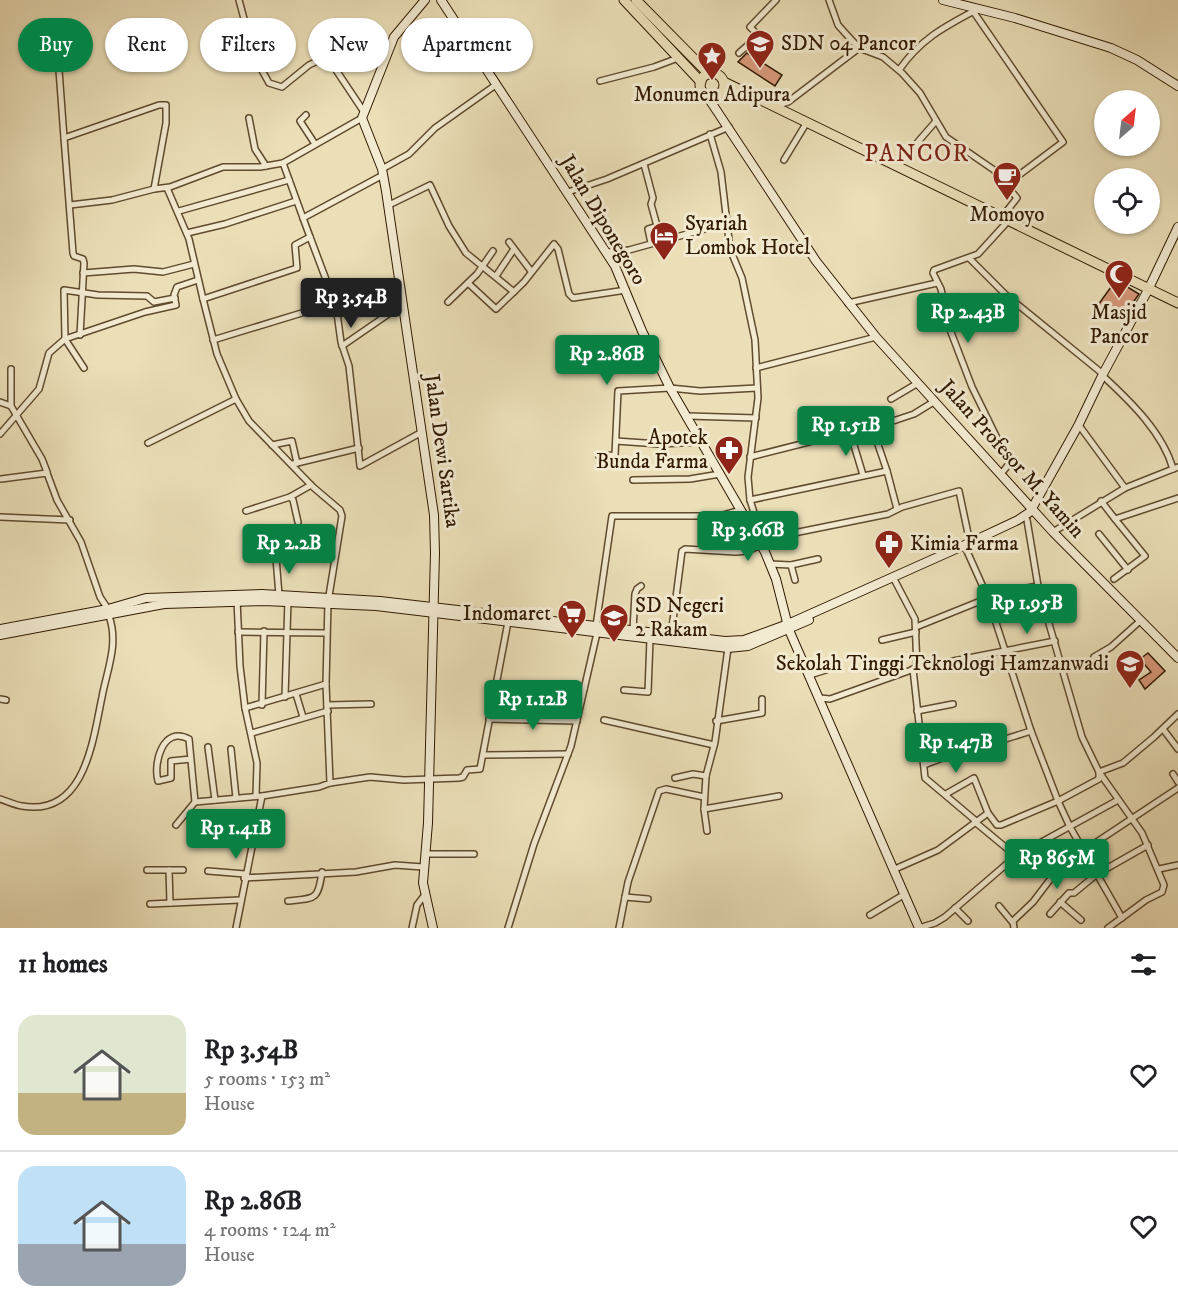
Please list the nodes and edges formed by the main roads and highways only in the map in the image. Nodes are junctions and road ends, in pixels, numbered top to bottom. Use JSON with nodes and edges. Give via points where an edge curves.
{"nodes":[{"id":1,"x":425,"y":0,"type":"edge"},
{"id":2,"x":441,"y":0,"type":"edge"},
{"id":3,"x":624,"y":0,"type":"edge"},
{"id":4,"x":636,"y":0,"type":"edge"},
{"id":5,"x":943,"y":0,"type":"edge"},
{"id":6,"x":971,"y":6,"type":"edge"},
{"id":7,"x":709,"y":74,"type":"junction"},
{"id":8,"x":700,"y":82,"type":"junction"},
{"id":9,"x":724,"y":82,"type":"junction"},
{"id":10,"x":1178,"y":86,"type":"edge"},
{"id":11,"x":707,"y":96,"type":"junction"},
{"id":12,"x":1178,"y":227,"type":"edge"},
{"id":13,"x":1149,"y":288,"type":"junction"},
{"id":14,"x":1178,"y":303,"type":"edge"},
{"id":15,"x":1095,"y":396,"type":"junction"},
{"id":16,"x":1033,"y":511,"type":"junction"},
{"id":17,"x":968,"y":546,"type":"junction"},
{"id":18,"x":285,"y":597,"type":"junction"},
{"id":19,"x":187,"y":599,"type":"junction"},
{"id":20,"x":136,"y":605,"type":"junction"},
{"id":21,"x":433,"y":610,"type":"junction"},
{"id":22,"x":108,"y":613,"type":"junction"},
{"id":23,"x":788,"y":627,"type":"junction"},
{"id":24,"x":0,"y":629,"type":"edge"},
{"id":25,"x":597,"y":629,"type":"junction"},
{"id":26,"x":0,"y":635,"type":"edge"},
{"id":27,"x":670,"y":638,"type":"junction"},
{"id":28,"x":1178,"y":657,"type":"edge"},
{"id":29,"x":433,"y":928,"type":"edge"},
{"id":30,"x":919,"y":928,"type":"edge"}],
"edges":[{"from":1,"to":21,"type":"main road","name":"Jalan Dewi Sartika","via":[[394,37],[363,115],[382,172],[422,432],[435,526]]},
{"from":2,"to":23,"type":"main road","name":"Jalan Diponegoro","via":[[607,252],[670,388],[759,541],[770,564]]},
{"from":3,"to":8,"type":"main road"},
{"from":4,"to":7,"type":"main road"},
{"from":5,"to":6,"type":"main road"},
{"from":6,"to":10,"type":"main road","via":[[1111,48]]},
{"from":7,"to":8,"type":"main road"},
{"from":7,"to":9,"type":"main road","via":[[718,75]]},
{"from":8,"to":11,"type":"main road"},
{"from":9,"to":11,"type":"main road","via":[[720,95]]},
{"from":9,"to":13,"type":"main road"},
{"from":11,"to":16,"type":"main road","name":"Jalan Profesor M. Yamin","via":[[816,261],[876,337]]},
{"from":12,"to":13,"type":"main road"},
{"from":13,"to":14,"type":"main road"},
{"from":13,"to":15,"type":"main road","via":[[1143,307]]},
{"from":15,"to":16,"type":"main road"},
{"from":15,"to":16,"type":"main road"},
{"from":16,"to":17,"type":"main road"},
{"from":16,"to":17,"type":"main road","via":[[1027,520]]},
{"from":16,"to":28,"type":"main road","name":"Jalan Profesor M. Yamin"},
{"from":17,"to":23,"type":"main road"},
{"from":17,"to":23,"type":"main road"},
{"from":18,"to":19,"type":"main road"},
{"from":18,"to":19,"type":"main road"},
{"from":18,"to":21,"type":"main road"},
{"from":19,"to":20,"type":"main road"},
{"from":19,"to":20,"type":"main road","via":[[146,598]]},
{"from":20,"to":22,"type":"main road"},
{"from":21,"to":25,"type":"main road"},
{"from":21,"to":29,"type":"main road","name":"Jalan Dewi Sartika","via":[[423,867],[424,896]]},
{"from":22,"to":24,"type":"main road"},
{"from":22,"to":26,"type":"main road"},
{"from":23,"to":27,"type":"main road","via":[[737,642]]},
{"from":23,"to":27,"type":"main road","via":[[747,646],[728,648]]},
{"from":23,"to":30,"type":"main road","name":"Jalan Diponegoro"},
{"from":25,"to":27,"type":"main road","via":[[633,630]]},
{"from":25,"to":27,"type":"main road","via":[[650,639]]}]}
